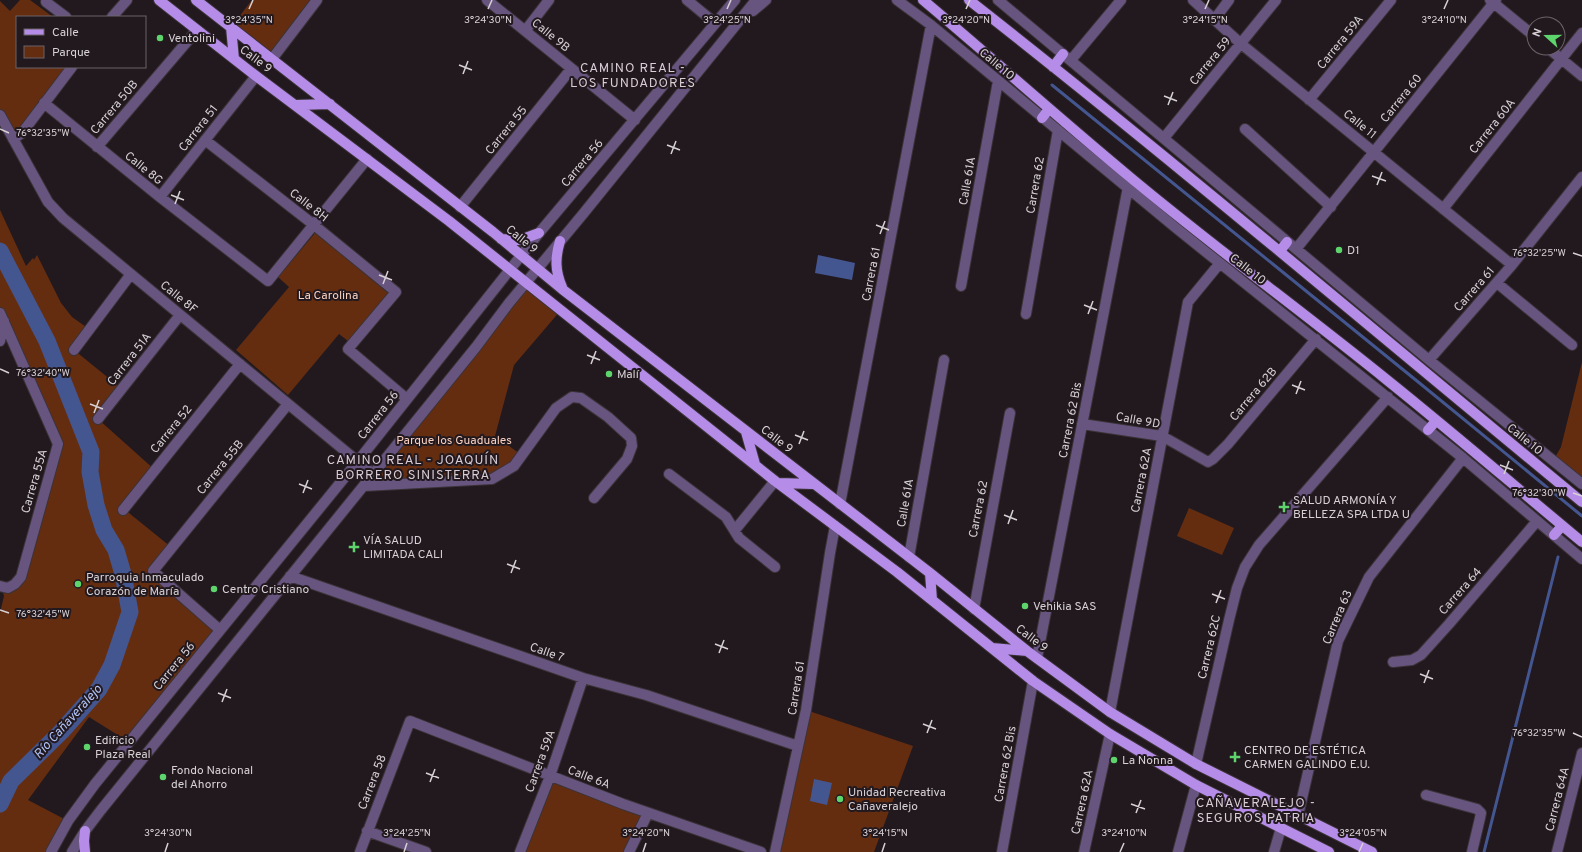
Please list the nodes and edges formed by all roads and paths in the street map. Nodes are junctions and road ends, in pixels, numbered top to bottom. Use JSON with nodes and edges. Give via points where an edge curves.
{"nodes":[{"id":1,"x":127,"y":0,"type":"edge"},
{"id":2,"x":159,"y":0,"type":"edge"},
{"id":3,"x":196,"y":0,"type":"edge"},
{"id":4,"x":317,"y":0,"type":"edge"},
{"id":5,"x":487,"y":0,"type":"edge"},
{"id":6,"x":549,"y":0,"type":"edge"},
{"id":7,"x":687,"y":0,"type":"edge"},
{"id":8,"x":735,"y":0,"type":"edge"},
{"id":9,"x":756,"y":0,"type":"edge"},
{"id":10,"x":766,"y":0,"type":"edge"},
{"id":11,"x":923,"y":0,"type":"edge"},
{"id":12,"x":969,"y":0,"type":"edge"},
{"id":13,"x":998,"y":0,"type":"edge"},
{"id":14,"x":1121,"y":0,"type":"edge"},
{"id":15,"x":1192,"y":0,"type":"edge"},
{"id":16,"x":1229,"y":0,"type":"edge"},
{"id":17,"x":1276,"y":0,"type":"edge"},
{"id":18,"x":1391,"y":0,"type":"edge"},
{"id":19,"x":898,"y":1,"type":"edge"},
{"id":20,"x":1493,"y":1,"type":"edge"},
{"id":21,"x":46,"y":2,"type":"dead end"},
{"id":22,"x":65,"y":16,"type":"edge"},
{"id":23,"x":113,"y":16,"type":"edge"},
{"id":24,"x":1214,"y":20,"type":"junction"},
{"id":25,"x":739,"y":22,"type":"junction"},
{"id":26,"x":715,"y":23,"type":"junction"},
{"id":27,"x":931,"y":26,"type":"junction"},
{"id":28,"x":232,"y":27,"type":"junction"},
{"id":29,"x":1526,"y":29,"type":"edge"},
{"id":30,"x":197,"y":30,"type":"junction"},
{"id":31,"x":525,"y":31,"type":"junction"},
{"id":32,"x":1582,"y":34,"type":"edge"},
{"id":33,"x":1240,"y":44,"type":"junction"},
{"id":34,"x":1557,"y":56,"type":"edge"},
{"id":35,"x":1067,"y":57,"type":"junction"},
{"id":36,"x":234,"y":59,"type":"junction"},
{"id":37,"x":272,"y":59,"type":"junction"},
{"id":38,"x":1562,"y":60,"type":"junction"},
{"id":39,"x":1053,"y":67,"type":"junction"},
{"id":40,"x":71,"y":68,"type":"edge"},
{"id":41,"x":572,"y":69,"type":"junction"},
{"id":42,"x":256,"y":76,"type":"junction"},
{"id":43,"x":1582,"y":76,"type":"edge"},
{"id":44,"x":998,"y":81,"type":"junction"},
{"id":45,"x":1309,"y":100,"type":"junction"},
{"id":46,"x":44,"y":103,"type":"junction"},
{"id":47,"x":330,"y":104,"type":"junction"},
{"id":48,"x":296,"y":105,"type":"junction"},
{"id":49,"x":1049,"y":109,"type":"junction"},
{"id":50,"x":0,"y":115,"type":"edge"},
{"id":51,"x":1042,"y":118,"type":"junction"},
{"id":52,"x":635,"y":120,"type":"junction"},
{"id":53,"x":1058,"y":130,"type":"junction"},
{"id":54,"x":1245,"y":130,"type":"dead end"},
{"id":55,"x":1164,"y":138,"type":"junction"},
{"id":56,"x":13,"y":139,"type":"junction"},
{"id":57,"x":205,"y":140,"type":"junction"},
{"id":58,"x":97,"y":147,"type":"junction"},
{"id":59,"x":1374,"y":152,"type":"junction"},
{"id":60,"x":367,"y":159,"type":"junction"},
{"id":61,"x":1582,"y":177,"type":"edge"},
{"id":62,"x":1128,"y":187,"type":"junction"},
{"id":63,"x":160,"y":198,"type":"junction"},
{"id":64,"x":460,"y":207,"type":"junction"},
{"id":65,"x":1331,"y":207,"type":"junction"},
{"id":66,"x":1443,"y":209,"type":"junction"},
{"id":67,"x":314,"y":225,"type":"junction"},
{"id":68,"x":539,"y":233,"type":"junction"},
{"id":69,"x":501,"y":239,"type":"junction"},
{"id":70,"x":560,"y":241,"type":"junction"},
{"id":71,"x":1287,"y":242,"type":"junction"},
{"id":72,"x":1296,"y":250,"type":"junction"},
{"id":73,"x":1280,"y":251,"type":"junction"},
{"id":74,"x":522,"y":256,"type":"junction"},
{"id":75,"x":1220,"y":263,"type":"junction"},
{"id":76,"x":1512,"y":266,"type":"junction"},
{"id":77,"x":537,"y":268,"type":"junction"},
{"id":78,"x":511,"y":270,"type":"junction"},
{"id":79,"x":131,"y":274,"type":"junction"},
{"id":80,"x":525,"y":282,"type":"junction"},
{"id":81,"x":1497,"y":283,"type":"junction"},
{"id":82,"x":961,"y":286,"type":"dead end"},
{"id":83,"x":562,"y":289,"type":"junction"},
{"id":84,"x":1273,"y":291,"type":"junction"},
{"id":85,"x":1267,"y":300,"type":"junction"},
{"id":86,"x":1026,"y":314,"type":"dead end"},
{"id":87,"x":180,"y":315,"type":"junction"},
{"id":88,"x":1,"y":318,"type":"edge"},
{"id":89,"x":1316,"y":339,"type":"junction"},
{"id":90,"x":0,"y":342,"type":"edge"},
{"id":91,"x":1572,"y":345,"type":"dead end"},
{"id":92,"x":74,"y":350,"type":"dead end"},
{"id":93,"x":944,"y":360,"type":"dead end"},
{"id":94,"x":1429,"y":360,"type":"junction"},
{"id":95,"x":240,"y":364,"type":"junction"},
{"id":96,"x":1388,"y":397,"type":"junction"},
{"id":97,"x":407,"y":399,"type":"junction"},
{"id":98,"x":288,"y":404,"type":"junction"},
{"id":99,"x":1010,"y":413,"type":"dead end"},
{"id":100,"x":98,"y":419,"type":"dead end"},
{"id":101,"x":1436,"y":421,"type":"junction"},
{"id":102,"x":1082,"y":424,"type":"junction"},
{"id":103,"x":1428,"y":430,"type":"junction"},
{"id":104,"x":746,"y":432,"type":"junction"},
{"id":105,"x":1162,"y":436,"type":"junction"},
{"id":106,"x":1463,"y":458,"type":"junction"},
{"id":107,"x":358,"y":461,"type":"junction"},
{"id":108,"x":1208,"y":462,"type":"joint"},
{"id":109,"x":755,"y":464,"type":"junction"},
{"id":110,"x":373,"y":474,"type":"junction"},
{"id":111,"x":669,"y":474,"type":"dead end"},
{"id":112,"x":777,"y":482,"type":"junction"},
{"id":113,"x":813,"y":484,"type":"junction"},
{"id":114,"x":1582,"y":484,"type":"edge"},
{"id":115,"x":364,"y":486,"type":"junction"},
{"id":116,"x":594,"y":498,"type":"dead end"},
{"id":117,"x":1582,"y":502,"type":"edge"},
{"id":118,"x":840,"y":504,"type":"junction"},
{"id":119,"x":123,"y":510,"type":"dead end"},
{"id":120,"x":1537,"y":521,"type":"junction"},
{"id":121,"x":835,"y":526,"type":"junction"},
{"id":122,"x":1562,"y":526,"type":"junction"},
{"id":123,"x":735,"y":530,"type":"junction"},
{"id":124,"x":1554,"y":535,"type":"junction"},
{"id":125,"x":1582,"y":542,"type":"edge"},
{"id":126,"x":909,"y":557,"type":"junction"},
{"id":127,"x":1582,"y":558,"type":"edge"},
{"id":128,"x":775,"y":567,"type":"dead end"},
{"id":129,"x":930,"y":573,"type":"junction"},
{"id":130,"x":290,"y":576,"type":"junction"},
{"id":131,"x":0,"y":586,"type":"edge"},
{"id":132,"x":932,"y":600,"type":"junction"},
{"id":133,"x":974,"y":609,"type":"junction"},
{"id":134,"x":220,"y":630,"type":"junction"},
{"id":135,"x":992,"y":648,"type":"junction"},
{"id":136,"x":1027,"y":651,"type":"junction"},
{"id":137,"x":1036,"y":658,"type":"junction"},
{"id":138,"x":1393,"y":662,"type":"dead end"},
{"id":139,"x":583,"y":678,"type":"junction"},
{"id":140,"x":1033,"y":681,"type":"junction"},
{"id":141,"x":1110,"y":712,"type":"junction"},
{"id":142,"x":410,"y":721,"type":"joint"},
{"id":143,"x":1110,"y":734,"type":"junction"},
{"id":144,"x":798,"y":746,"type":"junction"},
{"id":145,"x":1582,"y":753,"type":"edge"},
{"id":146,"x":1196,"y":764,"type":"junction"},
{"id":147,"x":550,"y":776,"type":"junction"},
{"id":148,"x":1196,"y":785,"type":"junction"},
{"id":149,"x":1426,"y":794,"type":"dead end"},
{"id":150,"x":648,"y":813,"type":"junction"},
{"id":151,"x":1298,"y":816,"type":"junction"},
{"id":152,"x":1281,"y":828,"type":"junction"},
{"id":153,"x":85,"y":831,"type":"junction"},
{"id":154,"x":367,"y":831,"type":"junction"},
{"id":155,"x":51,"y":852,"type":"edge"},
{"id":156,"x":72,"y":852,"type":"edge"},
{"id":157,"x":85,"y":852,"type":"edge"},
{"id":158,"x":360,"y":852,"type":"edge"},
{"id":159,"x":426,"y":852,"type":"edge"},
{"id":160,"x":520,"y":852,"type":"edge"},
{"id":161,"x":629,"y":852,"type":"edge"},
{"id":162,"x":761,"y":852,"type":"edge"},
{"id":163,"x":775,"y":852,"type":"edge"},
{"id":164,"x":1002,"y":852,"type":"edge"},
{"id":165,"x":1084,"y":852,"type":"edge"},
{"id":166,"x":1178,"y":852,"type":"edge"},
{"id":167,"x":1274,"y":852,"type":"edge"},
{"id":168,"x":1329,"y":852,"type":"edge"},
{"id":169,"x":1372,"y":852,"type":"edge"},
{"id":170,"x":1472,"y":852,"type":"edge"},
{"id":171,"x":1557,"y":852,"type":"edge"}],
"edges":[{"from":1,"to":23,"type":"street"},
{"from":2,"to":30,"type":"main road","name":"Calle 9"},
{"from":3,"to":28,"type":"main road","name":"Calle 9"},
{"from":4,"to":37,"type":"street"},
{"from":5,"to":31,"type":"street","name":"Calle 9B"},
{"from":6,"to":31,"type":"street"},
{"from":7,"to":26,"type":"street"},
{"from":8,"to":26,"type":"street","name":"Carrera 56"},
{"from":9,"to":25,"type":"street"},
{"from":10,"to":25,"type":"street"},
{"from":11,"to":49,"type":"main road","name":"Calle 10"},
{"from":12,"to":39,"type":"main road","name":"Calle 10"},
{"from":13,"to":35,"type":"street","name":"Calle 10"},
{"from":14,"to":35,"type":"street"},
{"from":15,"to":24,"type":"street","name":"Calle 11"},
{"from":16,"to":24,"type":"street"},
{"from":17,"to":33,"type":"street","name":"Carrera 59"},
{"from":18,"to":45,"type":"street","name":"Carrera 59A"},
{"from":19,"to":27,"type":"street","name":"Calle 10"},
{"from":20,"to":29,"type":"street"},
{"from":20,"to":59,"type":"street","name":"Carrera 60"},
{"from":21,"to":22,"type":"street"},
{"from":24,"to":33,"type":"street","name":"Calle 11"},
{"from":25,"to":70,"type":"street"},
{"from":26,"to":52,"type":"street","name":"Carrera 56"},
{"from":27,"to":44,"type":"street","name":"Calle 10"},
{"from":27,"to":118,"type":"street","name":"Carrera 61"},
{"from":28,"to":36,"type":"main road"},
{"from":28,"to":37,"type":"main road","name":"Calle 9"},
{"from":30,"to":36,"type":"main road","name":"Calle 9"},
{"from":30,"to":58,"type":"street","name":"Carrera 50B"},
{"from":31,"to":41,"type":"street","name":"Calle 9B"},
{"from":32,"to":38,"type":"street","name":"Carrera 60A"},
{"from":33,"to":45,"type":"street","name":"Calle 11"},
{"from":33,"to":55,"type":"street","name":"Carrera 59"},
{"from":34,"to":38,"type":"street"},
{"from":35,"to":39,"type":"main road"},
{"from":35,"to":55,"type":"street","name":"Calle 10"},
{"from":36,"to":42,"type":"main road","name":"Calle 9"},
{"from":37,"to":47,"type":"main road","name":"Calle 9"},
{"from":38,"to":43,"type":"street"},
{"from":38,"to":66,"type":"street","name":"Carrera 60A"},
{"from":39,"to":73,"type":"main road","name":"Calle 10"},
{"from":40,"to":46,"type":"street"},
{"from":41,"to":52,"type":"street","name":"Calle 9B"},
{"from":41,"to":64,"type":"street","name":"Carrera 55"},
{"from":42,"to":48,"type":"main road","name":"Calle 9"},
{"from":42,"to":57,"type":"street","name":"Carrera 51"},
{"from":44,"to":51,"type":"street","name":"Calle 10"},
{"from":44,"to":82,"type":"street","name":"Calle 61A"},
{"from":45,"to":59,"type":"street","name":"Calle 11"},
{"from":46,"to":56,"type":"street","via":[[22,133]]},
{"from":46,"to":58,"type":"street","name":"Calle 8G"},
{"from":47,"to":48,"type":"main road"},
{"from":47,"to":64,"type":"main road","name":"Calle 9"},
{"from":48,"to":60,"type":"main road","name":"Calle 9"},
{"from":49,"to":51,"type":"main road"},
{"from":49,"to":84,"type":"main road","name":"Calle 10","via":[[1133,180]]},
{"from":50,"to":56,"type":"street","name":"Calle 8F"},
{"from":51,"to":53,"type":"street","name":"Calle 10"},
{"from":52,"to":68,"type":"street","name":"Carrera 56"},
{"from":53,"to":62,"type":"street","name":"Calle 10"},
{"from":53,"to":86,"type":"street","name":"Carrera 62"},
{"from":54,"to":65,"type":"street"},
{"from":55,"to":71,"type":"street","name":"Calle 10"},
{"from":56,"to":79,"type":"street","name":"Calle 8F","via":[[48,202],[62,218]]},
{"from":57,"to":63,"type":"street","name":"Carrera 51"},
{"from":57,"to":67,"type":"street","name":"Calle 8H"},
{"from":58,"to":63,"type":"street","name":"Calle 8G"},
{"from":59,"to":65,"type":"street","name":"Carrera 60"},
{"from":59,"to":66,"type":"street","name":"Calle 11"},
{"from":60,"to":67,"type":"street"},
{"from":60,"to":78,"type":"main road","name":"Calle 9"},
{"from":61,"to":76,"type":"street","name":"Carrera 61"},
{"from":62,"to":75,"type":"street","name":"Calle 10"},
{"from":62,"to":102,"type":"street","name":"Carrera 62 Bis"},
{"from":63,"to":67,"type":"street","name":"Calle 8G","via":[[268,281]]},
{"from":64,"to":69,"type":"main road","name":"Calle 9"},
{"from":65,"to":72,"type":"street","name":"Carrera 60"},
{"from":66,"to":76,"type":"street","name":"Calle 11"},
{"from":67,"to":97,"type":"street","name":"Calle 8H","via":[[396,292],[348,349]]},
{"from":68,"to":69,"type":"main road","via":[[520,240]]},
{"from":68,"to":74,"type":"street","name":"Carrera 56"},
{"from":69,"to":74,"type":"main road","name":"Calle 9"},
{"from":70,"to":77,"type":"street"},
{"from":70,"to":83,"type":"main road","via":[[556,253],[556,266]]},
{"from":71,"to":72,"type":"street","name":"Calle 10"},
{"from":71,"to":73,"type":"main road"},
{"from":72,"to":94,"type":"street","name":"Calle 10"},
{"from":73,"to":117,"type":"main road","name":"Calle 10"},
{"from":74,"to":77,"type":"main road","name":"Calle 9"},
{"from":74,"to":78,"type":"street","name":"Carrera 56"},
{"from":75,"to":85,"type":"street","name":"Calle 10"},
{"from":75,"to":105,"type":"street","name":"Carrera 62A","via":[[1188,302]]},
{"from":76,"to":81,"type":"street","name":"Carrera 61"},
{"from":77,"to":80,"type":"street"},
{"from":77,"to":83,"type":"main road","name":"Calle 9"},
{"from":78,"to":80,"type":"main road","name":"Calle 9"},
{"from":78,"to":97,"type":"street","name":"Carrera 56"},
{"from":79,"to":87,"type":"street","name":"Calle 8F"},
{"from":79,"to":92,"type":"street"},
{"from":80,"to":109,"type":"main road","name":"Calle 9"},
{"from":80,"to":110,"type":"street"},
{"from":81,"to":91,"type":"street"},
{"from":81,"to":94,"type":"street","name":"Carrera 61"},
{"from":83,"to":104,"type":"main road","name":"Calle 9"},
{"from":84,"to":85,"type":"main road"},
{"from":84,"to":101,"type":"main road","name":"Calle 10"},
{"from":85,"to":89,"type":"street","name":"Calle 10"},
{"from":87,"to":95,"type":"street","name":"Calle 8F"},
{"from":87,"to":100,"type":"street","name":"Carrera 51A"},
{"from":88,"to":90,"type":"street"},
{"from":88,"to":131,"type":"street","name":"Carrera 55A","via":[[58,444],[21,577],[8,588]]},
{"from":89,"to":96,"type":"street","name":"Calle 10"},
{"from":89,"to":108,"type":"street","name":"Carrera 62B","via":[[1228,444]]},
{"from":93,"to":126,"type":"street","name":"Calle 61A"},
{"from":94,"to":114,"type":"street","name":"Calle 10"},
{"from":95,"to":98,"type":"street","name":"Calle 8F"},
{"from":95,"to":119,"type":"street","name":"Carrera 52"},
{"from":96,"to":103,"type":"street","name":"Calle 10"},
{"from":96,"to":146,"type":"street","name":"Carrera 62C","via":[[1259,545],[1245,567],[1229,620]]},
{"from":97,"to":107,"type":"street","name":"Carrera 56"},
{"from":98,"to":107,"type":"street","name":"Calle 8F"},
{"from":98,"to":134,"type":"street","name":"Carrera 55B","via":[[152,571]]},
{"from":99,"to":133,"type":"street","name":"Carrera 62"},
{"from":101,"to":103,"type":"main road"},
{"from":101,"to":122,"type":"main road","name":"Calle 10"},
{"from":102,"to":105,"type":"street","name":"Calle 9D"},
{"from":102,"to":137,"type":"street","name":"Carrera 62 Bis"},
{"from":103,"to":106,"type":"street","name":"Calle 10"},
{"from":104,"to":109,"type":"main road"},
{"from":104,"to":113,"type":"main road","name":"Calle 9"},
{"from":105,"to":108,"type":"street","name":"Calle 9D"},
{"from":105,"to":141,"type":"street","name":"Carrera 62A"},
{"from":106,"to":120,"type":"street","name":"Calle 10"},
{"from":106,"to":151,"type":"street","name":"Carrera 63","via":[[1369,577],[1338,641]]},
{"from":107,"to":110,"type":"street","name":"Calle 8F"},
{"from":107,"to":134,"type":"street","name":"Carrera 56"},
{"from":109,"to":112,"type":"main road","name":"Calle 9"},
{"from":110,"to":115,"type":"street"},
{"from":111,"to":123,"type":"street","via":[[726,518]]},
{"from":112,"to":113,"type":"main road"},
{"from":112,"to":121,"type":"main road","name":"Calle 9"},
{"from":112,"to":123,"type":"street"},
{"from":113,"to":118,"type":"main road","name":"Calle 9"},
{"from":115,"to":116,"type":"street","via":[[492,479],[514,466],[556,408],[572,397],[581,398],[608,417],[631,438],[632,446],[627,459]]},
{"from":115,"to":130,"type":"street"},
{"from":118,"to":126,"type":"main road","name":"Calle 9"},
{"from":120,"to":124,"type":"street","name":"Calle 10"},
{"from":120,"to":138,"type":"street","name":"Carrera 64","via":[[1421,655],[1412,660]]},
{"from":121,"to":132,"type":"main road","name":"Calle 9"},
{"from":121,"to":144,"type":"street","name":"Carrera 61"},
{"from":122,"to":124,"type":"main road"},
{"from":122,"to":125,"type":"main road","name":"Calle 10"},
{"from":123,"to":128,"type":"street","via":[[739,538]]},
{"from":124,"to":127,"type":"street","name":"Calle 10"},
{"from":126,"to":129,"type":"main road","name":"Calle 9"},
{"from":129,"to":132,"type":"main road"},
{"from":129,"to":133,"type":"main road","name":"Calle 9"},
{"from":130,"to":139,"type":"street","name":"Calle 7"},
{"from":130,"to":153,"type":"street"},
{"from":132,"to":135,"type":"main road","name":"Calle 9"},
{"from":133,"to":136,"type":"main road","name":"Calle 9"},
{"from":134,"to":155,"type":"street","name":"Carrera 56","via":[[95,784],[68,821]]},
{"from":135,"to":136,"type":"main road"},
{"from":135,"to":140,"type":"main road","name":"Calle 9"},
{"from":136,"to":137,"type":"main road","name":"Calle 9"},
{"from":137,"to":141,"type":"main road","name":"Calle 9"},
{"from":139,"to":144,"type":"street","name":"Calle 7","via":[[646,695]]},
{"from":139,"to":147,"type":"street","name":"Carrera 59A"},
{"from":140,"to":143,"type":"main road","name":"Calle 9"},
{"from":140,"to":164,"type":"street","name":"Carrera 62 Bis"},
{"from":141,"to":146,"type":"main road","name":"Calle 9"},
{"from":142,"to":147,"type":"street","name":"Calle 6A"},
{"from":142,"to":154,"type":"street","name":"Carrera 58"},
{"from":143,"to":148,"type":"main road","name":"Calle 9"},
{"from":143,"to":165,"type":"street","name":"Carrera 62A"},
{"from":144,"to":163,"type":"street","name":"Carrera 61"},
{"from":145,"to":171,"type":"street","name":"Carrera 64A"},
{"from":146,"to":151,"type":"main road","name":"Calle 9"},
{"from":147,"to":150,"type":"street","name":"Calle 6A"},
{"from":147,"to":160,"type":"street","name":"Carrera 59A"},
{"from":148,"to":152,"type":"main road","name":"Calle 9"},
{"from":148,"to":166,"type":"street"},
{"from":149,"to":170,"type":"street","via":[[1477,809],[1480,818]]},
{"from":150,"to":161,"type":"street"},
{"from":150,"to":162,"type":"street","name":"Calle 6A"},
{"from":151,"to":169,"type":"main road","name":"Calle 9"},
{"from":152,"to":167,"type":"street"},
{"from":152,"to":168,"type":"main road","name":"Calle 9"},
{"from":153,"to":156,"type":"street"},
{"from":153,"to":157,"type":"main road"},
{"from":154,"to":158,"type":"street","name":"Carrera 58"},
{"from":154,"to":159,"type":"street"}]}
